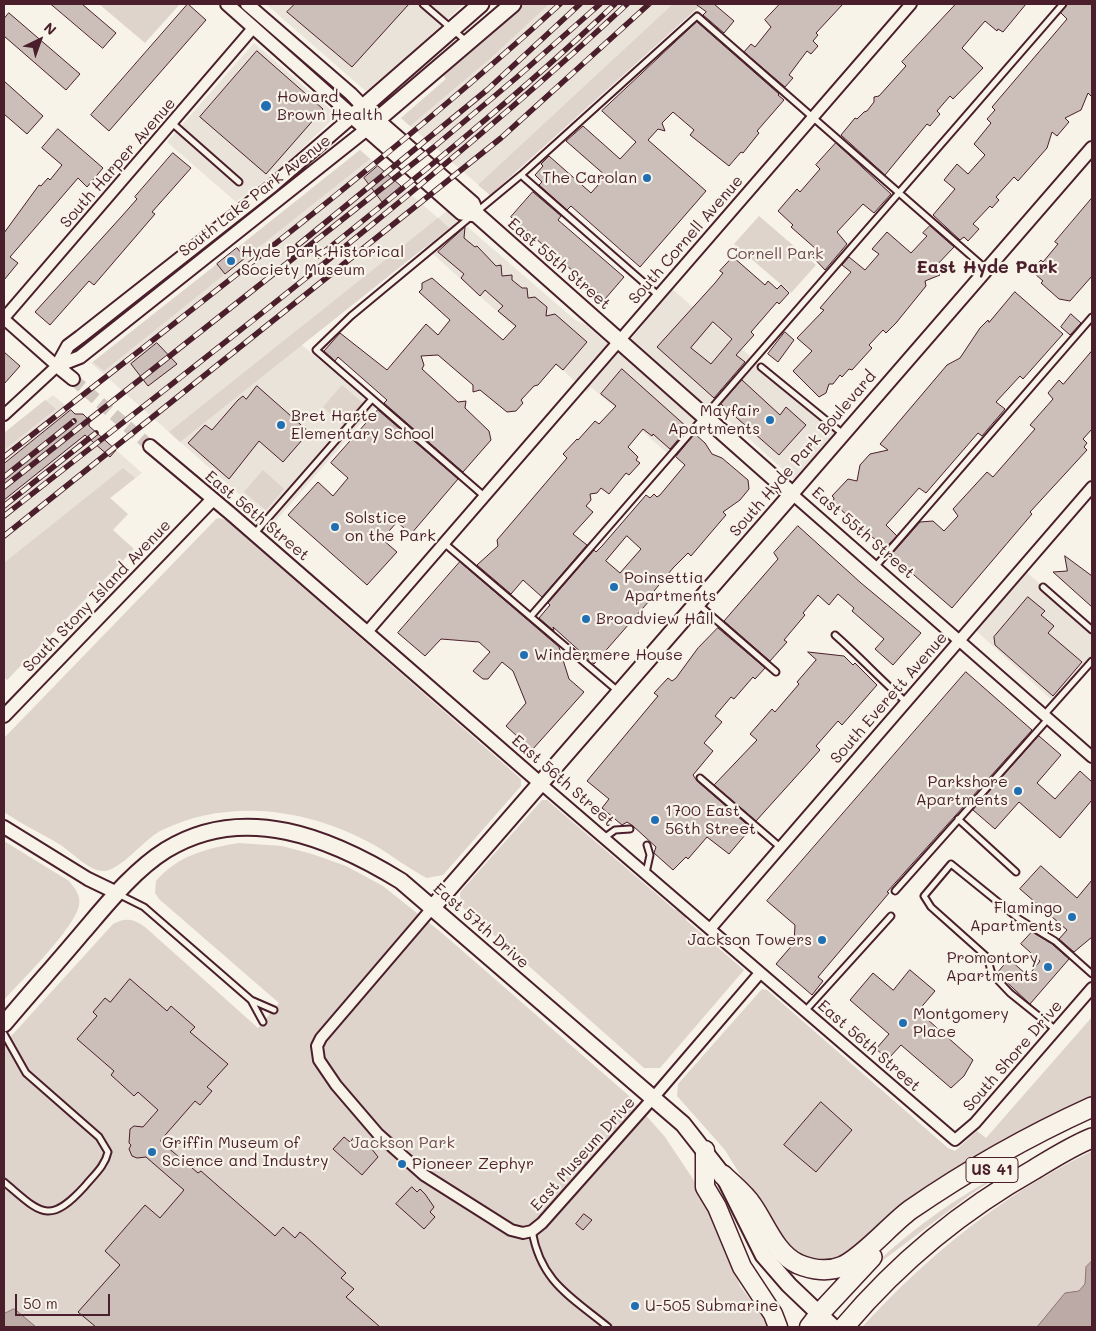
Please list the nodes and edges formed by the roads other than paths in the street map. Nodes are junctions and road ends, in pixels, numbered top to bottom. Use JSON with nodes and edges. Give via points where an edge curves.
{"nodes":[{"id":1,"x":227,"y":4,"type":"edge"},
{"id":2,"x":247,"y":4,"type":"edge"},
{"id":3,"x":423,"y":4,"type":"edge"},
{"id":4,"x":481,"y":4,"type":"edge"},
{"id":5,"x":513,"y":4,"type":"edge"},
{"id":6,"x":911,"y":4,"type":"edge"},
{"id":7,"x":1063,"y":4,"type":"edge"},
{"id":8,"x":254,"y":27,"type":"junction"},
{"id":9,"x":453,"y":30,"type":"junction"},
{"id":10,"x":468,"y":44,"type":"junction"},
{"id":11,"x":358,"y":111,"type":"junction"},
{"id":12,"x":813,"y":117,"type":"junction"},
{"id":13,"x":172,"y":123,"type":"junction"},
{"id":14,"x":372,"y":125,"type":"junction"},
{"id":15,"x":1092,"y":148,"type":"edge"},
{"id":16,"x":521,"y":175,"type":"junction"},
{"id":17,"x":239,"y":182,"type":"dead end"},
{"id":18,"x":900,"y":192,"type":"junction"},
{"id":19,"x":476,"y":214,"type":"junction"},
{"id":20,"x":987,"y":269,"type":"junction"},
{"id":21,"x":658,"y":295,"type":"junction"},
{"id":22,"x":1092,"y":317,"type":"edge"},
{"id":23,"x":4,"y":318,"type":"edge"},
{"id":24,"x":619,"y":340,"type":"junction"},
{"id":25,"x":57,"y":366,"type":"junction"},
{"id":26,"x":761,"y":367,"type":"dead end"},
{"id":27,"x":72,"y":379,"type":"tunnel mouth"},
{"id":28,"x":372,"y":399,"type":"junction"},
{"id":29,"x":4,"y":415,"type":"edge"},
{"id":30,"x":704,"y":416,"type":"junction"},
{"id":31,"x":843,"y":434,"type":"junction"},
{"id":32,"x":150,"y":446,"type":"tunnel mouth"},
{"id":33,"x":1092,"y":486,"type":"edge"},
{"id":34,"x":792,"y":494,"type":"junction"},
{"id":35,"x":484,"y":496,"type":"junction"},
{"id":36,"x":213,"y":499,"type":"junction"},
{"id":37,"x":254,"y":534,"type":"junction"},
{"id":38,"x":444,"y":543,"type":"junction"},
{"id":39,"x":875,"y":567,"type":"junction"},
{"id":40,"x":1043,"y":587,"type":"dead end"},
{"id":41,"x":696,"y":603,"type":"junction"},
{"id":42,"x":530,"y":616,"type":"junction"},
{"id":43,"x":1092,"y":630,"type":"edge"},
{"id":44,"x":367,"y":632,"type":"junction"},
{"id":45,"x":835,"y":635,"type":"dead end"},
{"id":46,"x":959,"y":640,"type":"junction"},
{"id":47,"x":1092,"y":661,"type":"edge"},
{"id":48,"x":776,"y":672,"type":"dead end"},
{"id":49,"x":619,"y":692,"type":"junction"},
{"id":50,"x":906,"y":702,"type":"junction"},
{"id":51,"x":4,"y":716,"type":"edge"},
{"id":52,"x":1046,"y":717,"type":"junction"},
{"id":53,"x":1092,"y":757,"type":"edge"},
{"id":54,"x":700,"y":778,"type":"dead end"},
{"id":55,"x":540,"y":783,"type":"junction"},
{"id":56,"x":958,"y":820,"type":"junction"},
{"id":57,"x":4,"y":827,"type":"edge"},
{"id":58,"x":630,"y":830,"type":"dead end"},
{"id":59,"x":604,"y":838,"type":"junction"},
{"id":60,"x":647,"y":845,"type":"dead end"},
{"id":61,"x":780,"y":847,"type":"junction"},
{"id":62,"x":1016,"y":872,"type":"dead end"},
{"id":63,"x":646,"y":874,"type":"junction"},
{"id":64,"x":895,"y":891,"type":"dead end"},
{"id":65,"x":117,"y":894,"type":"junction"},
{"id":66,"x":433,"y":907,"type":"junction"},
{"id":67,"x":891,"y":916,"type":"dead end"},
{"id":68,"x":710,"y":929,"type":"junction"},
{"id":69,"x":760,"y":972,"type":"junction"},
{"id":70,"x":1092,"y":974,"type":"edge"},
{"id":71,"x":1092,"y":988,"type":"edge"},
{"id":72,"x":251,"y":1000,"type":"junction"},
{"id":73,"x":274,"y":1010,"type":"dead end"},
{"id":74,"x":805,"y":1011,"type":"junction"},
{"id":75,"x":263,"y":1022,"type":"dead end"},
{"id":76,"x":4,"y":1024,"type":"edge"},
{"id":77,"x":1056,"y":1030,"type":"junction"},
{"id":78,"x":4,"y":1034,"type":"edge"},
{"id":79,"x":653,"y":1098,"type":"junction"},
{"id":80,"x":1092,"y":1107,"type":"edge"},
{"id":81,"x":1092,"y":1118,"type":"edge"},
{"id":82,"x":1092,"y":1138,"type":"edge"},
{"id":83,"x":954,"y":1140,"type":"joint"},
{"id":84,"x":705,"y":1150,"type":"junction"},
{"id":85,"x":723,"y":1174,"type":"junction"},
{"id":86,"x":4,"y":1182,"type":"edge"},
{"id":87,"x":532,"y":1231,"type":"junction"},
{"id":88,"x":883,"y":1240,"type":"junction"},
{"id":89,"x":861,"y":1260,"type":"junction"},
{"id":90,"x":814,"y":1321,"type":"edge"},
{"id":91,"x":608,"y":1327,"type":"edge"},
{"id":92,"x":778,"y":1327,"type":"edge"},
{"id":93,"x":834,"y":1327,"type":"edge"},
{"id":94,"x":844,"y":1327,"type":"edge"}],
"edges":[{"from":1,"to":8,"type":"street","name":"East 55th Street"},
{"from":2,"to":11,"type":"street","name":"East 55th Street"},
{"from":3,"to":9,"type":"lane"},
{"from":4,"to":9,"type":"main road","name":"South Lake Park Avenue"},
{"from":5,"to":10,"type":"main road","name":"South Lake Park Avenue"},
{"from":6,"to":12,"type":"street","name":"South Cornell Avenue"},
{"from":7,"to":18,"type":"lane"},
{"from":8,"to":11,"type":"street","name":"East 55th Street"},
{"from":8,"to":13,"type":"street","name":"South Harper Avenue"},
{"from":9,"to":10,"type":"lane"},
{"from":9,"to":11,"type":"main road","name":"South Lake Park Avenue"},
{"from":10,"to":14,"type":"main road","name":"South Lake Park Avenue"},
{"from":11,"to":14,"type":"main road","name":"East 55th Street"},
{"from":11,"to":25,"type":"street","name":"South Lake Park Avenue","via":[[272,186],[68,346]]},
{"from":12,"to":16,"type":"lane","via":[[697,16]]},
{"from":12,"to":18,"type":"lane"},
{"from":12,"to":21,"type":"street","name":"South Cornell Avenue"},
{"from":13,"to":17,"type":"lane"},
{"from":13,"to":23,"type":"street","name":"South Harper Avenue"},
{"from":14,"to":19,"type":"main road","name":"East 55th Street","via":[[462,212]]},
{"from":14,"to":25,"type":"street","name":"South Lake Park Avenue","via":[[80,358]]},
{"from":15,"to":20,"type":"street","name":"South Hyde Park Boulevard"},
{"from":16,"to":19,"type":"lane"},
{"from":16,"to":21,"type":"lane"},
{"from":18,"to":20,"type":"lane"},
{"from":18,"to":30,"type":"lane"},
{"from":19,"to":24,"type":"main road","name":"East 55th Street"},
{"from":19,"to":28,"type":"lane","via":[[350,316],[316,350]]},
{"from":20,"to":31,"type":"street","name":"South Hyde Park Boulevard"},
{"from":21,"to":24,"type":"street","name":"South Cornell Avenue"},
{"from":22,"to":39,"type":"lane"},
{"from":23,"to":25,"type":"street"},
{"from":24,"to":30,"type":"main road","name":"East 55th Street"},
{"from":24,"to":35,"type":"street","name":"South Cornell Avenue"},
{"from":25,"to":27,"type":"street"},
{"from":25,"to":29,"type":"street","name":"South Lake Park Avenue"},
{"from":26,"to":31,"type":"lane"},
{"from":28,"to":35,"type":"lane"},
{"from":28,"to":37,"type":"lane"},
{"from":30,"to":34,"type":"main road","name":"East 55th Street"},
{"from":30,"to":42,"type":"lane"},
{"from":31,"to":34,"type":"street","name":"South Hyde Park Boulevard"},
{"from":32,"to":36,"type":"street","name":"East 56th Street"},
{"from":33,"to":46,"type":"street","name":"South Everett Avenue"},
{"from":34,"to":39,"type":"street","name":"East 55th Street"},
{"from":34,"to":41,"type":"main road","name":"South Hyde Park Boulevard"},
{"from":35,"to":38,"type":"street","name":"South Cornell Avenue"},
{"from":36,"to":37,"type":"street","name":"East 56th Street"},
{"from":36,"to":51,"type":"street","name":"South Stony Island Avenue"},
{"from":37,"to":44,"type":"street","name":"East 56th Street"},
{"from":38,"to":42,"type":"lane"},
{"from":38,"to":44,"type":"street","name":"South Cornell Avenue"},
{"from":39,"to":46,"type":"street","name":"East 55th Street"},
{"from":40,"to":43,"type":"lane"},
{"from":41,"to":48,"type":"lane"},
{"from":41,"to":49,"type":"main road","name":"South Hyde Park Boulevard"},
{"from":42,"to":49,"type":"lane"},
{"from":44,"to":55,"type":"street","name":"East 56th Street"},
{"from":45,"to":50,"type":"lane"},
{"from":46,"to":50,"type":"street","name":"South Everett Avenue"},
{"from":46,"to":52,"type":"street","name":"East 55th Street"},
{"from":47,"to":52,"type":"lane"},
{"from":49,"to":55,"type":"main road","name":"South Hyde Park Boulevard"},
{"from":50,"to":61,"type":"street","name":"South Everett Avenue"},
{"from":52,"to":53,"type":"street","name":"East 55th Street"},
{"from":52,"to":56,"type":"lane"},
{"from":54,"to":61,"type":"lane"},
{"from":55,"to":59,"type":"street","name":"East 56th Street"},
{"from":55,"to":66,"type":"main road","name":"South Hyde Park Boulevard"},
{"from":56,"to":62,"type":"lane"},
{"from":56,"to":64,"type":"lane"},
{"from":57,"to":65,"type":"street"},
{"from":58,"to":59,"type":"lane","via":[[615,830]]},
{"from":59,"to":63,"type":"street","name":"East 56th Street"},
{"from":60,"to":63,"type":"lane","via":[[650,855]]},
{"from":61,"to":68,"type":"street","name":"South Everett Avenue"},
{"from":63,"to":68,"type":"street","name":"East 56th Street"},
{"from":65,"to":66,"type":"main road","name":"East 57th Drive","via":[[150,863],[181,842],[231,829],[263,828],[321,839],[363,857],[401,881]]},
{"from":65,"to":72,"type":"lane","via":[[144,907]]},
{"from":65,"to":76,"type":"main road","name":"East 57th Drive"},
{"from":66,"to":79,"type":"main road","name":"East 57th Drive"},
{"from":66,"to":87,"type":"street","name":"East Museum Drive","via":[[321,1038],[317,1046],[319,1060],[378,1134],[424,1175],[498,1224],[523,1233]]},
{"from":67,"to":74,"type":"lane"},
{"from":68,"to":69,"type":"street","name":"East 56th Street"},
{"from":69,"to":74,"type":"street","name":"East 56th Street"},
{"from":69,"to":79,"type":"street","name":"East Museum Drive"},
{"from":70,"to":77,"type":"lane","via":[[1055,941],[1019,919],[951,864],[924,896],[987,957],[992,974]]},
{"from":71,"to":77,"type":"street","name":"South Shore Drive"},
{"from":72,"to":73,"type":"lane"},
{"from":72,"to":75,"type":"lane"},
{"from":74,"to":83,"type":"street","name":"East 56th Street"},
{"from":77,"to":83,"type":"street","name":"South Shore Drive","via":[[975,1123]]},
{"from":78,"to":86,"type":"lane","via":[[26,1073],[99,1137],[108,1152],[102,1166],[60,1210],[50,1211],[30,1204]]},
{"from":79,"to":84,"type":"main road","name":"East 57th Drive","via":[[683,1124]]},
{"from":79,"to":87,"type":"street","name":"East Museum Drive"},
{"from":80,"to":88,"type":"highway","via":[[998,1154],[949,1183]]},
{"from":81,"to":88,"type":"highway","number":"US 41","via":[[1035,1145],[978,1178]]},
{"from":82,"to":94,"type":"highway","number":"US 41","via":[[1006,1185],[963,1215],[905,1263]]},
{"from":84,"to":85,"type":"main road","name":"East 57th Drive"},
{"from":84,"to":92,"type":"highway","via":[[705,1187],[742,1267]]},
{"from":85,"to":89,"type":"highway","via":[[751,1204],[771,1237],[791,1260],[812,1269],[828,1270]]},
{"from":85,"to":90,"type":"main road","name":"East 57th Drive","via":[[763,1255]]},
{"from":87,"to":91,"type":"lane","via":[[544,1270]]},
{"from":88,"to":89,"type":"highway"},
{"from":89,"to":90,"type":"highway"},
{"from":90,"to":93,"type":"main road","name":"East 57th Drive"}]}
